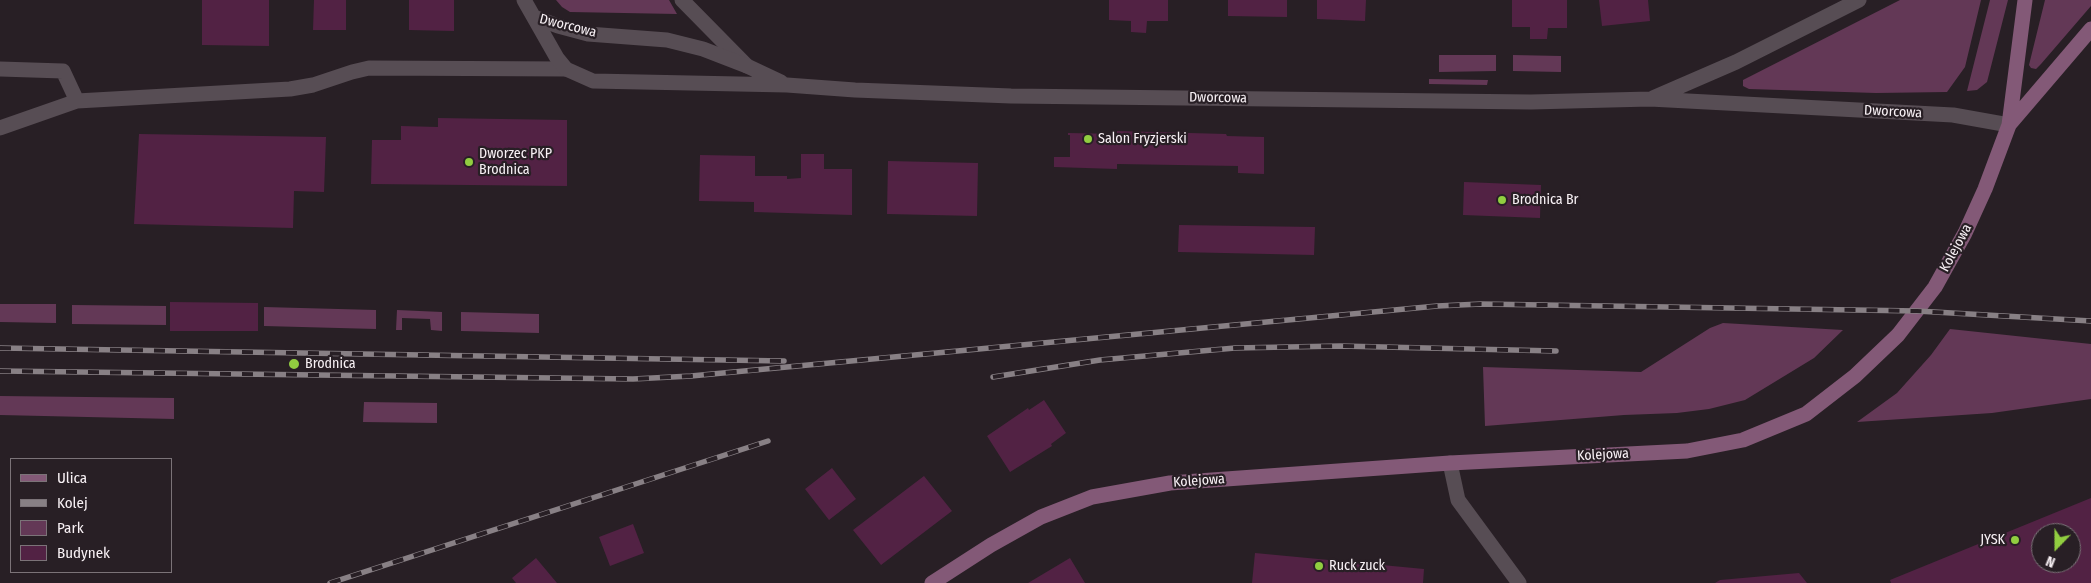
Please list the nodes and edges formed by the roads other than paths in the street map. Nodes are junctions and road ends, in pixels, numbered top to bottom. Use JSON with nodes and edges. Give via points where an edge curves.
{"nodes":[{"id":1,"x":524,"y":0,"type":"edge"},
{"id":2,"x":682,"y":0,"type":"edge"},
{"id":3,"x":1859,"y":0,"type":"edge"},
{"id":4,"x":2025,"y":0,"type":"edge"},
{"id":5,"x":534,"y":17,"type":"junction"},
{"id":6,"x":2091,"y":29,"type":"edge"},
{"id":7,"x":747,"y":66,"type":"junction"},
{"id":8,"x":0,"y":69,"type":"edge"},
{"id":9,"x":566,"y":69,"type":"junction"},
{"id":10,"x":786,"y":85,"type":"junction"},
{"id":11,"x":1650,"y":99,"type":"junction"},
{"id":12,"x":78,"y":101,"type":"junction"},
{"id":13,"x":2009,"y":124,"type":"junction"},
{"id":14,"x":0,"y":128,"type":"edge"},
{"id":15,"x":1450,"y":464,"type":"junction"},
{"id":16,"x":932,"y":583,"type":"edge"},
{"id":17,"x":1519,"y":583,"type":"edge"}],
"edges":[{"from":1,"to":5,"type":"street"},
{"from":2,"to":7,"type":"street"},
{"from":3,"to":11,"type":"street","name":"Dworcowa","via":[[1736,62]]},
{"from":4,"to":13,"type":"street","name":"Kolejowa"},
{"from":5,"to":7,"type":"street","name":"Dworcowa","via":[[588,34],[667,40],[704,49]]},
{"from":5,"to":9,"type":"street","name":"Dworcowa"},
{"from":6,"to":13,"type":"street"},
{"from":7,"to":10,"type":"street","name":"Dworcowa"},
{"from":8,"to":12,"type":"street","via":[[63,71]]},
{"from":9,"to":10,"type":"street","name":"Dworcowa","via":[[593,81]]},
{"from":9,"to":12,"type":"street","via":[[368,68],[290,89]]},
{"from":10,"to":11,"type":"street","name":"Dworcowa","via":[[1011,96],[1530,102]]},
{"from":11,"to":13,"type":"street","name":"Dworcowa","via":[[1953,115]]},
{"from":12,"to":14,"type":"street"},
{"from":13,"to":15,"type":"street","name":"Kolejowa","via":[[1974,215],[1935,287],[1884,350],[1806,414],[1743,440],[1687,451]]},
{"from":15,"to":16,"type":"street","name":"Kolejowa","via":[[1170,483],[1092,497],[1041,517],[991,544]]},
{"from":15,"to":17,"type":"street","via":[[1458,500]]}]}
